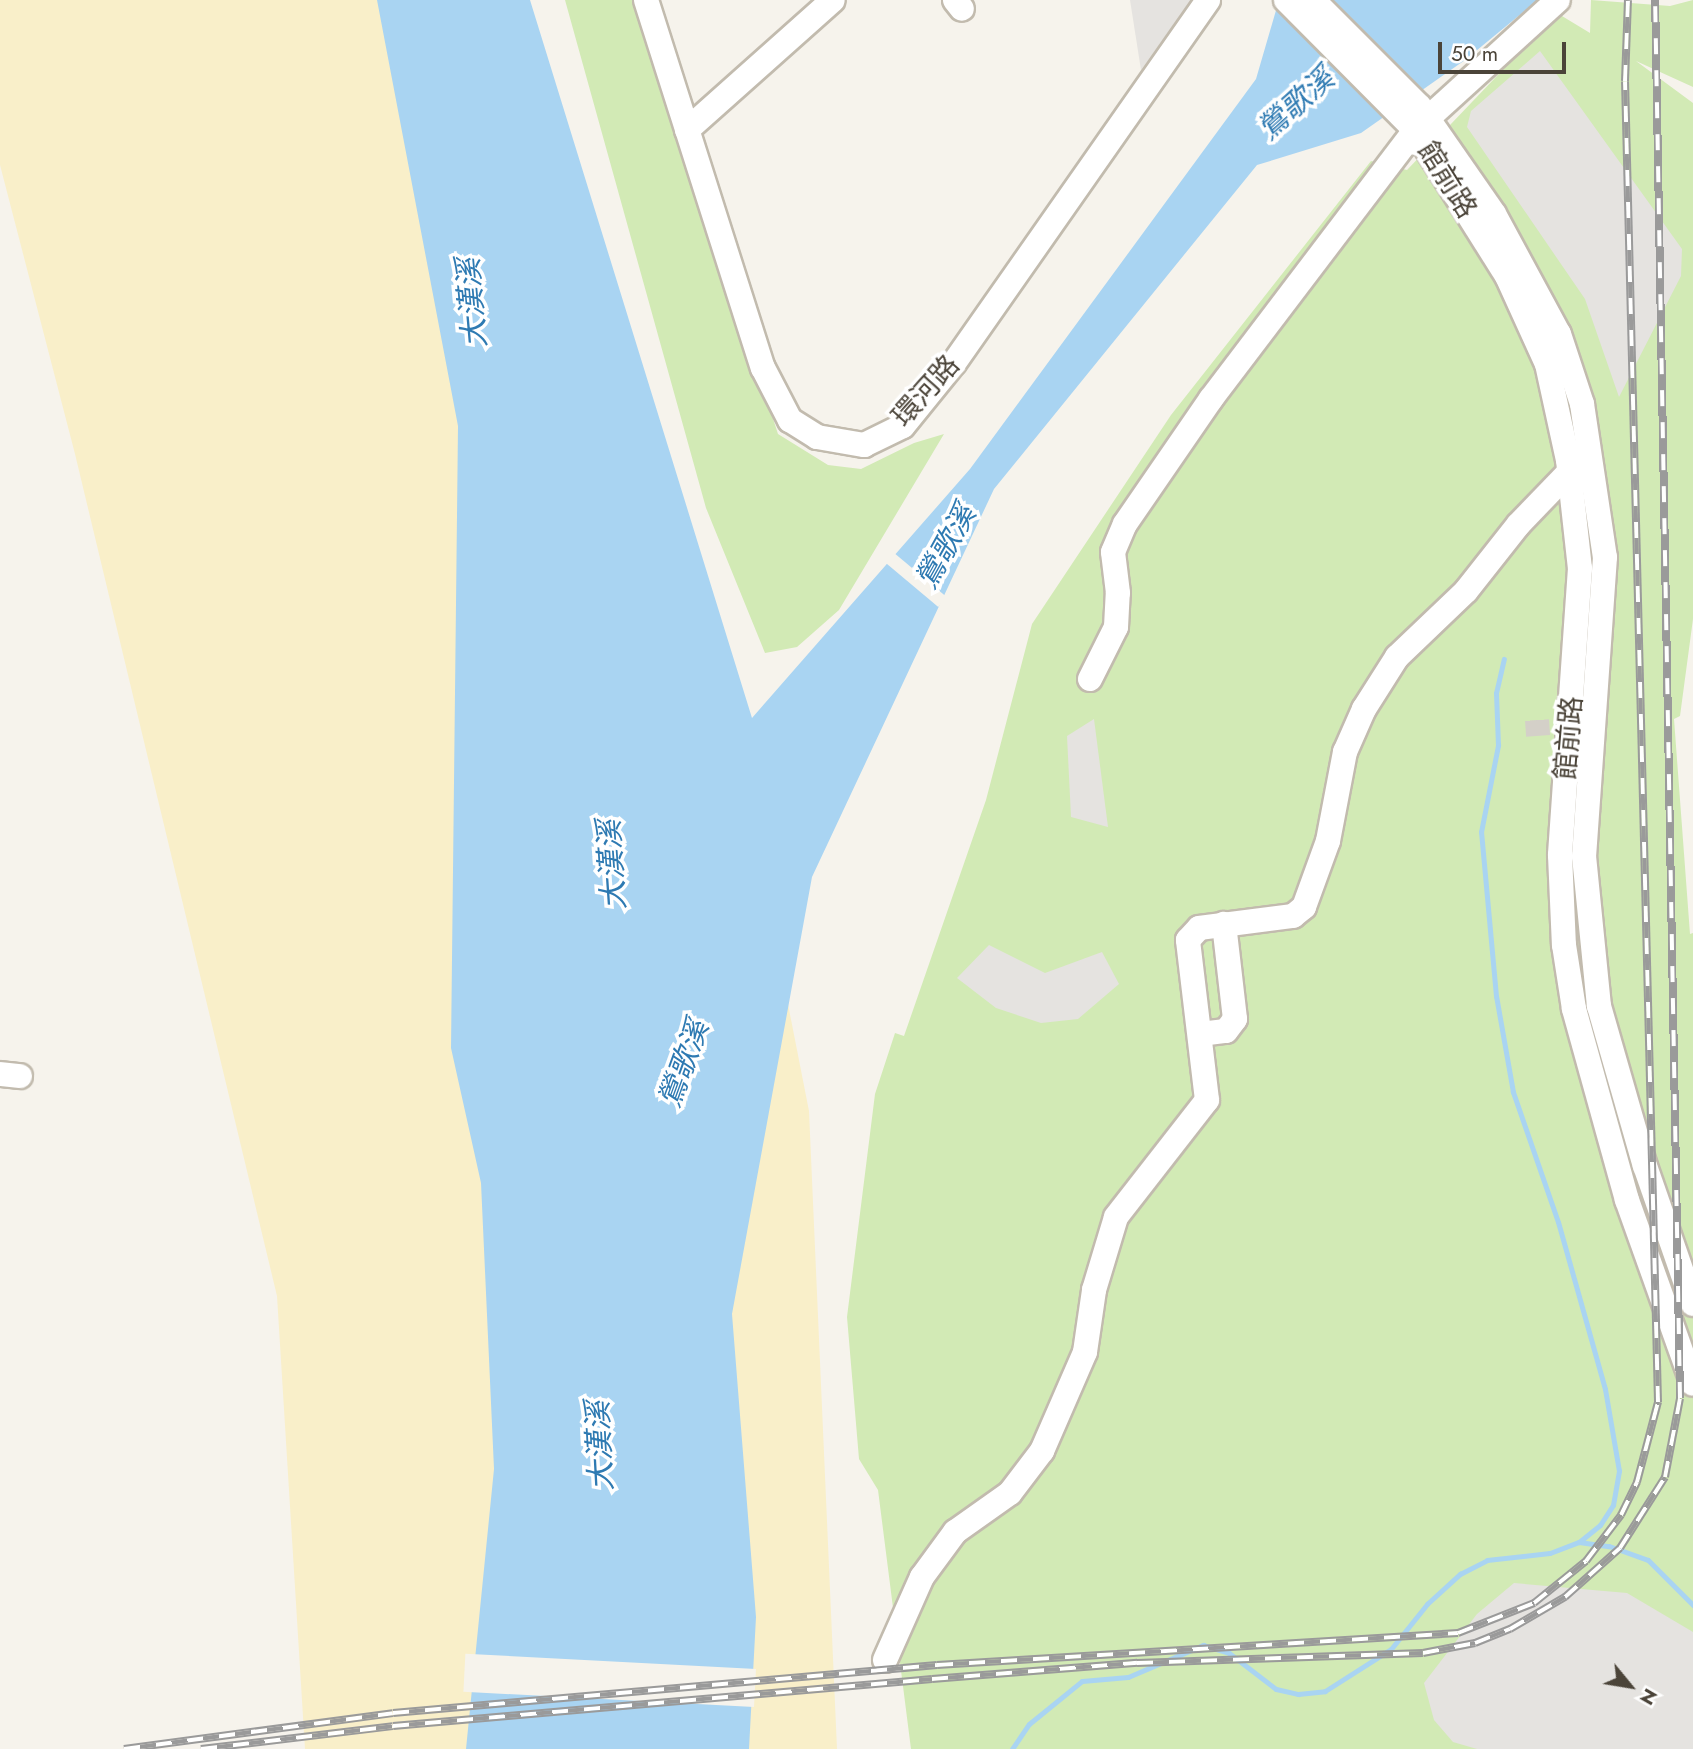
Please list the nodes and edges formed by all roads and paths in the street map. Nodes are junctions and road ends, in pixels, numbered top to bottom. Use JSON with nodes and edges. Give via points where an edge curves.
{"nodes":[{"id":1,"x":646,"y":0,"type":"edge"},
{"id":2,"x":833,"y":0,"type":"edge"},
{"id":3,"x":1208,"y":0,"type":"edge"},
{"id":4,"x":1286,"y":0,"type":"edge"},
{"id":5,"x":1313,"y":0,"type":"edge"},
{"id":6,"x":1558,"y":0,"type":"edge"},
{"id":7,"x":1415,"y":117,"type":"junction"},
{"id":8,"x":687,"y":130,"type":"junction"},
{"id":9,"x":1569,"y":472,"type":"junction"},
{"id":10,"x":1090,"y":680,"type":"dead end"},
{"id":11,"x":1224,"y":924,"type":"junction"},
{"id":12,"x":1200,"y":1034,"type":"junction"},
{"id":13,"x":1693,"y":1304,"type":"edge"},
{"id":14,"x":1693,"y":1384,"type":"edge"},
{"id":15,"x":885,"y":1660,"type":"dead end"}],
"edges":[{"from":1,"to":8,"type":"street","name":"環河路"},
{"from":2,"to":8,"type":"street"},
{"from":3,"to":8,"type":"street","name":"環河路","via":[[954,363],[903,426],[864,445],[817,437],[790,420],[763,368]]},
{"from":4,"to":7,"type":"street"},
{"from":5,"to":7,"type":"street"},
{"from":6,"to":7,"type":"street"},
{"from":7,"to":9,"type":"street","name":"館前路","via":[[1531,322],[1547,364]]},
{"from":7,"to":10,"type":"street","via":[[1125,524],[1113,552],[1116,627]]},
{"from":7,"to":13,"type":"street","name":"館前路","via":[[1527,268],[1559,334],[1582,404],[1605,557],[1584,856],[1599,1006],[1645,1166]]},
{"from":9,"to":11,"type":"street","via":[[1519,524],[1466,591],[1397,657],[1364,709],[1345,752],[1328,841],[1304,908],[1293,916]]},
{"from":9,"to":14,"type":"street","name":"館前路","via":[[1580,568],[1560,855],[1564,945],[1574,1009],[1627,1200]]},
{"from":11,"to":12,"type":"street","via":[[1199,928],[1188,940]]},
{"from":11,"to":12,"type":"street","via":[[1236,1019],[1226,1031]]},
{"from":12,"to":15,"type":"street","via":[[1207,1100],[1116,1217],[1094,1290],[1086,1352],[1066,1406],[1042,1451],[1010,1493],[955,1532],[922,1577]]}]}
